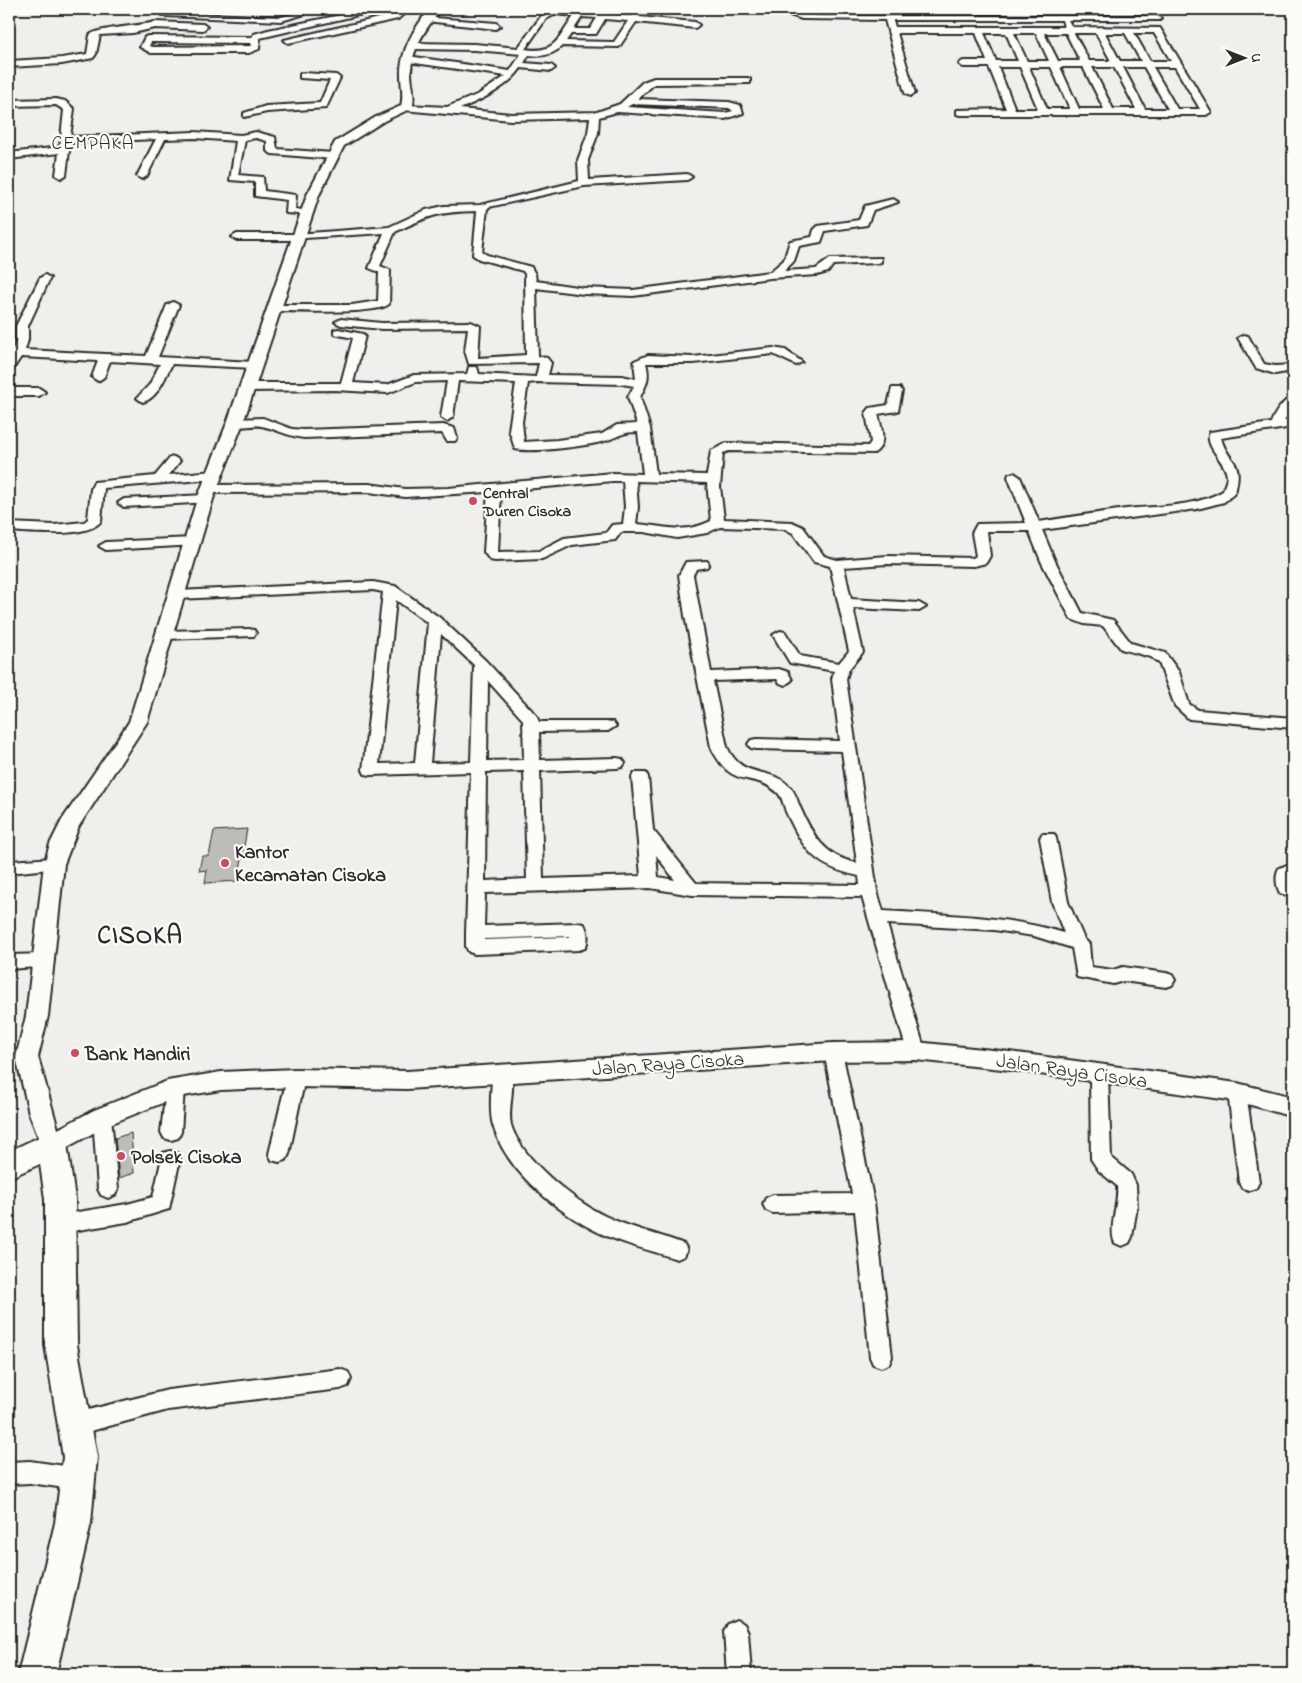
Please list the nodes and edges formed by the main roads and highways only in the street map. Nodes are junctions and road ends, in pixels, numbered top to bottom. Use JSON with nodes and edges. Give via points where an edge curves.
{"nodes":[{"id":1,"x":9,"y":1165,"type":"edge"},
{"id":2,"x":37,"y":1674,"type":"edge"}],
"edges":[{"from":1,"to":2,"type":"main road","via":[[52,1144],[60,1199],[61,1345],[80,1457],[73,1523]]}]}
